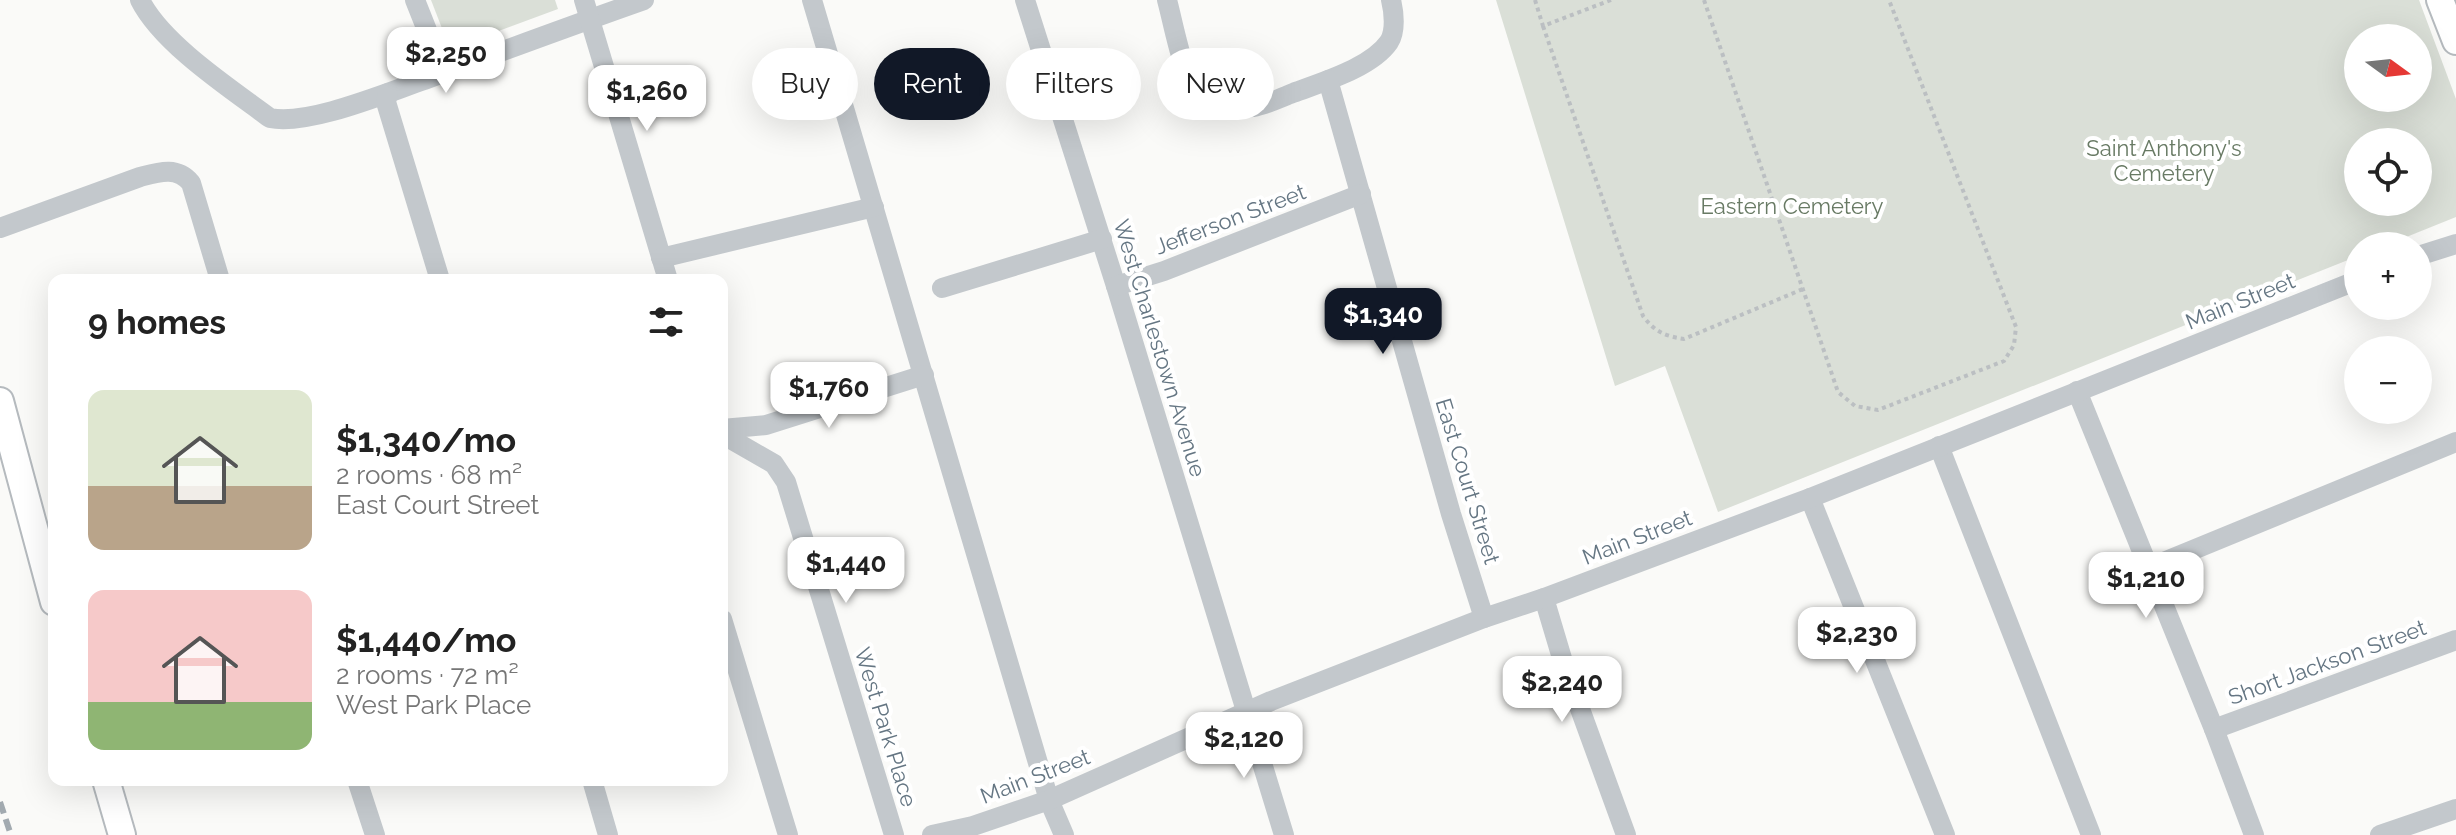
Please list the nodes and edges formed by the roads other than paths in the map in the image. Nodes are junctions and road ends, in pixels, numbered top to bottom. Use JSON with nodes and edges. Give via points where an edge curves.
{"nodes":[{"id":1,"x":140,"y":0,"type":"edge"},
{"id":2,"x":415,"y":0,"type":"edge"},
{"id":3,"x":584,"y":0,"type":"edge"},
{"id":4,"x":644,"y":0,"type":"edge"},
{"id":5,"x":812,"y":0,"type":"edge"},
{"id":6,"x":1025,"y":0,"type":"edge"},
{"id":7,"x":1167,"y":0,"type":"edge"},
{"id":8,"x":1391,"y":0,"type":"edge"},
{"id":9,"x":2440,"y":0,"type":"edge"},
{"id":10,"x":590,"y":20,"type":"junction"},
{"id":11,"x":2456,"y":41,"type":"edge"},
{"id":12,"x":444,"y":73,"type":"junction"},
{"id":13,"x":1328,"y":80,"type":"junction"},
{"id":14,"x":388,"y":93,"type":"junction"},
{"id":15,"x":1361,"y":194,"type":"junction"},
{"id":16,"x":874,"y":207,"type":"junction"},
{"id":17,"x":0,"y":228,"type":"edge"},
{"id":18,"x":1102,"y":239,"type":"junction"},
{"id":19,"x":2456,"y":244,"type":"edge"},
{"id":20,"x":2432,"y":252,"type":"edge"},
{"id":21,"x":661,"y":258,"type":"junction"},
{"id":22,"x":218,"y":274,"type":"edge"},
{"id":23,"x":438,"y":274,"type":"edge"},
{"id":24,"x":666,"y":274,"type":"edge"},
{"id":25,"x":1116,"y":286,"type":"junction"},
{"id":26,"x":2344,"y":286,"type":"edge"},
{"id":27,"x":942,"y":288,"type":"dead end"},
{"id":28,"x":924,"y":375,"type":"junction"},
{"id":29,"x":2077,"y":391,"type":"junction"},
{"id":30,"x":0,"y":401,"type":"edge"},
{"id":31,"x":728,"y":431,"type":"edge"},
{"id":32,"x":728,"y":436,"type":"edge"},
{"id":33,"x":2456,"y":442,"type":"edge"},
{"id":34,"x":1939,"y":446,"type":"junction"},
{"id":35,"x":1810,"y":498,"type":"junction"},
{"id":36,"x":2149,"y":568,"type":"junction"},
{"id":37,"x":48,"y":580,"type":"edge"},
{"id":38,"x":1544,"y":598,"type":"junction"},
{"id":39,"x":1484,"y":618,"type":"junction"},
{"id":40,"x":728,"y":639,"type":"edge"},
{"id":41,"x":2456,"y":640,"type":"edge"},
{"id":42,"x":1246,"y":712,"type":"junction"},
{"id":43,"x":2214,"y":729,"type":"junction"},
{"id":44,"x":108,"y":786,"type":"edge"},
{"id":45,"x":359,"y":786,"type":"edge"},
{"id":46,"x":594,"y":786,"type":"edge"},
{"id":47,"x":1049,"y":800,"type":"junction"},
{"id":48,"x":2447,"y":812,"type":"edge"},
{"id":49,"x":122,"y":835,"type":"edge"},
{"id":50,"x":375,"y":835,"type":"edge"},
{"id":51,"x":608,"y":835,"type":"edge"},
{"id":52,"x":788,"y":835,"type":"edge"},
{"id":53,"x":894,"y":835,"type":"edge"},
{"id":54,"x":932,"y":835,"type":"edge"},
{"id":55,"x":1064,"y":835,"type":"edge"},
{"id":56,"x":1284,"y":835,"type":"edge"},
{"id":57,"x":1626,"y":835,"type":"edge"},
{"id":58,"x":1945,"y":835,"type":"edge"},
{"id":59,"x":2091,"y":835,"type":"edge"},
{"id":60,"x":2254,"y":835,"type":"edge"},
{"id":61,"x":2380,"y":835,"type":"edge"}],
"edges":[{"from":1,"to":14,"type":"street","via":[[168,36],[270,118],[303,119]]},
{"from":2,"to":12,"type":"street"},
{"from":3,"to":10,"type":"street"},
{"from":4,"to":10,"type":"street"},
{"from":5,"to":16,"type":"street"},
{"from":6,"to":18,"type":"street","name":"West Charlestown Avenue"},
{"from":7,"to":13,"type":"street","via":[[1191,87],[1206,103],[1257,107]]},
{"from":8,"to":13,"type":"street","via":[[1392,38],[1381,52]]},
{"from":9,"to":11,"type":"main road"},
{"from":10,"to":12,"type":"street"},
{"from":10,"to":21,"type":"street"},
{"from":12,"to":14,"type":"street"},
{"from":13,"to":15,"type":"street","name":"East Court Street"},
{"from":14,"to":23,"type":"street","via":[[386,102]]},
{"from":15,"to":25,"type":"street","name":"Jefferson Street"},
{"from":15,"to":39,"type":"street","name":"East Court Street"},
{"from":16,"to":21,"type":"street"},
{"from":16,"to":28,"type":"street"},
{"from":17,"to":22,"type":"street","via":[[140,177],[179,173],[191,183]]},
{"from":18,"to":25,"type":"street","name":"West Charlestown Avenue"},
{"from":18,"to":27,"type":"street"},
{"from":19,"to":20,"type":"street"},
{"from":21,"to":24,"type":"street"},
{"from":25,"to":42,"type":"street","name":"West Charlestown Avenue"},
{"from":26,"to":29,"type":"street","name":"Main Street"},
{"from":28,"to":31,"type":"street","via":[[819,410]]},
{"from":28,"to":47,"type":"street"},
{"from":29,"to":34,"type":"street","name":"Main Street"},
{"from":29,"to":36,"type":"street"},
{"from":30,"to":37,"type":"main road"},
{"from":32,"to":53,"type":"street","name":"West Park Place","via":[[774,464],[786,482]]},
{"from":33,"to":36,"type":"street"},
{"from":34,"to":35,"type":"street","name":"Main Street"},
{"from":34,"to":59,"type":"street"},
{"from":35,"to":38,"type":"street","name":"Main Street"},
{"from":35,"to":58,"type":"street"},
{"from":36,"to":43,"type":"street"},
{"from":38,"to":39,"type":"street","name":"Main Street"},
{"from":38,"to":57,"type":"street"},
{"from":39,"to":42,"type":"street","name":"Main Street"},
{"from":40,"to":52,"type":"street"},
{"from":41,"to":43,"type":"street","name":"Short Jackson Street"},
{"from":42,"to":47,"type":"street","name":"Main Street"},
{"from":42,"to":56,"type":"street","name":"West Charlestown Avenue"},
{"from":43,"to":60,"type":"street"},
{"from":44,"to":49,"type":"main road"},
{"from":45,"to":50,"type":"street"},
{"from":46,"to":51,"type":"street"},
{"from":47,"to":54,"type":"street","name":"Main Street"},
{"from":47,"to":55,"type":"street"},
{"from":48,"to":61,"type":"street"}]}
